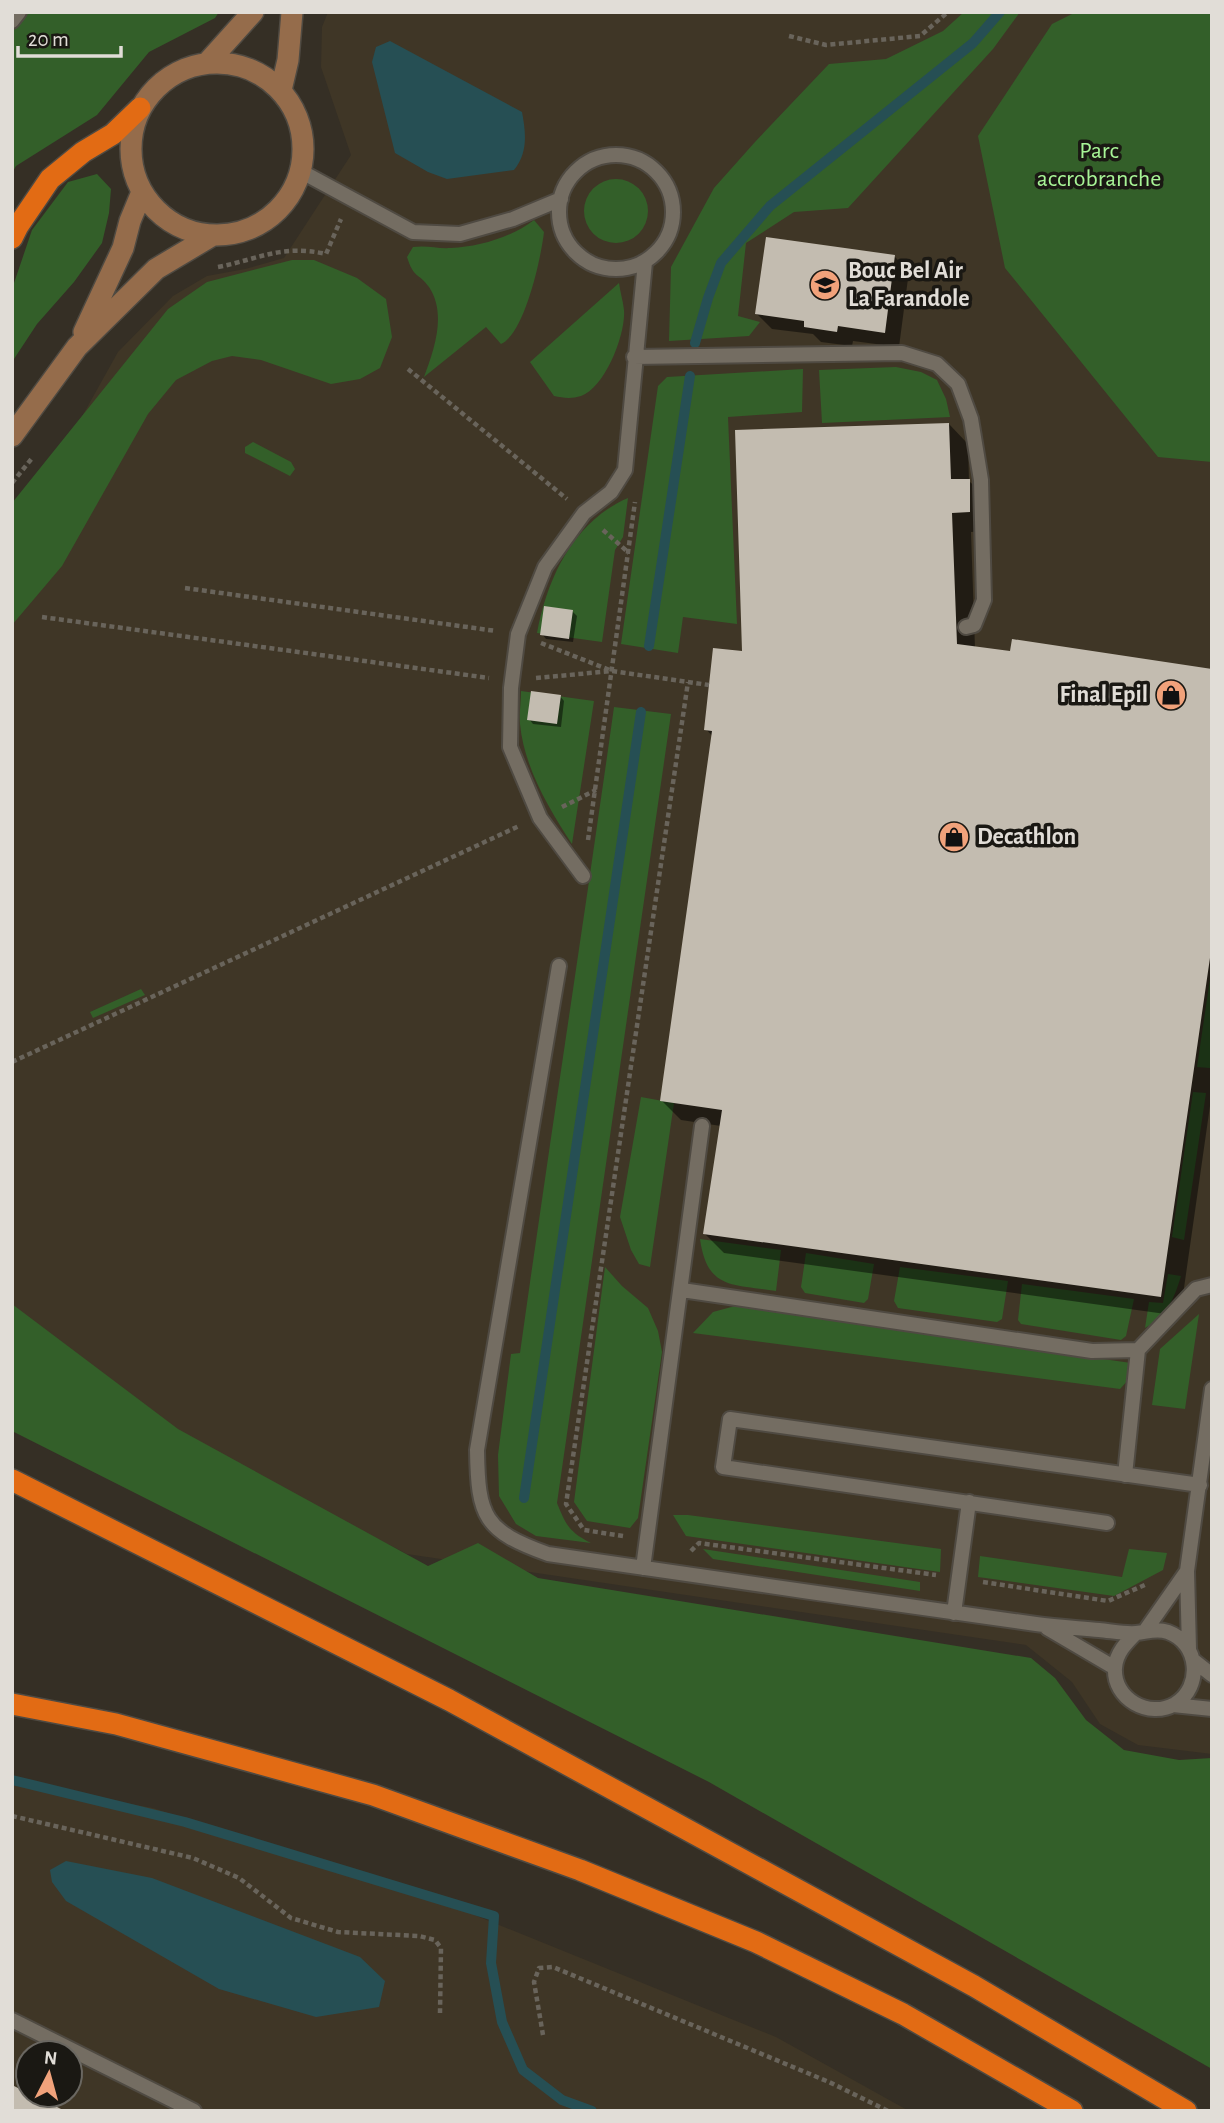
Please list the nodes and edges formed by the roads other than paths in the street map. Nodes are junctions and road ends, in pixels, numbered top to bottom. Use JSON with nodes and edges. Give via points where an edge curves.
{"nodes":[{"id":1,"x":19,"y":12,"type":"edge"},
{"id":2,"x":253,"y":12,"type":"edge"},
{"id":3,"x":292,"y":12,"type":"edge"},
{"id":4,"x":12,"y":22,"type":"edge"},
{"id":5,"x":208,"y":62,"type":"junction"},
{"id":6,"x":281,"y":90,"type":"junction"},
{"id":7,"x":140,"y":108,"type":"junction"},
{"id":8,"x":302,"y":172,"type":"junction"},
{"id":9,"x":142,"y":192,"type":"junction"},
{"id":10,"x":561,"y":199,"type":"junction"},
{"id":11,"x":213,"y":235,"type":"junction"},
{"id":12,"x":12,"y":239,"type":"edge"},
{"id":13,"x":645,"y":262,"type":"junction"},
{"id":14,"x":77,"y":347,"type":"junction"},
{"id":15,"x":634,"y":357,"type":"junction"},
{"id":16,"x":12,"y":436,"type":"edge"},
{"id":17,"x":966,"y":627,"type":"dead end"},
{"id":18,"x":583,"y":876,"type":"road end"},
{"id":19,"x":559,"y":966,"type":"dead end"},
{"id":20,"x":702,"y":1126,"type":"dead end"},
{"id":21,"x":1212,"y":1285,"type":"edge"},
{"id":22,"x":681,"y":1290,"type":"junction"},
{"id":23,"x":1138,"y":1350,"type":"junction"},
{"id":24,"x":1212,"y":1390,"type":"edge"},
{"id":25,"x":1210,"y":1412,"type":"edge"},
{"id":26,"x":1125,"y":1475,"type":"junction"},
{"id":27,"x":12,"y":1480,"type":"edge"},
{"id":28,"x":1199,"y":1485,"type":"junction"},
{"id":29,"x":969,"y":1502,"type":"junction"},
{"id":30,"x":1107,"y":1523,"type":"dead end"},
{"id":31,"x":643,"y":1568,"type":"junction"},
{"id":32,"x":1187,"y":1571,"type":"junction"},
{"id":33,"x":954,"y":1613,"type":"junction"},
{"id":34,"x":1042,"y":1625,"type":"junction"},
{"id":35,"x":1141,"y":1632,"type":"junction"},
{"id":36,"x":1191,"y":1655,"type":"junction"},
{"id":37,"x":1115,"y":1668,"type":"junction"},
{"id":38,"x":1212,"y":1675,"type":"edge"},
{"id":39,"x":12,"y":1704,"type":"edge"},
{"id":40,"x":1174,"y":1704,"type":"junction"},
{"id":41,"x":1212,"y":1709,"type":"edge"},
{"id":42,"x":12,"y":2020,"type":"edge"},
{"id":43,"x":194,"y":2111,"type":"edge"},
{"id":44,"x":1072,"y":2111,"type":"edge"},
{"id":45,"x":1186,"y":2111,"type":"edge"}],
"edges":[{"from":1,"to":4,"type":"lane"},
{"from":2,"to":5,"type":"main road"},
{"from":3,"to":6,"type":"main road"},
{"from":5,"to":6,"type":"main road","via":[[235,64],[260,74]]},
{"from":5,"to":7,"type":"main road","via":[[181,70],[157,86]]},
{"from":6,"to":8,"type":"main road","via":[[297,114],[304,142]]},
{"from":7,"to":9,"type":"main road","via":[[131,139],[132,165]]},
{"from":7,"to":12,"type":"highway","via":[[113,134],[50,179]]},
{"from":8,"to":10,"type":"lane","via":[[413,232],[460,234]]},
{"from":8,"to":11,"type":"main road","via":[[273,216],[245,231]]},
{"from":9,"to":11,"type":"main road","via":[[160,215],[185,229]]},
{"from":9,"to":14,"type":"main road","via":[[123,248]]},
{"from":10,"to":13,"type":"lane","via":[[559,217],[564,234],[585,260],[617,269]]},
{"from":10,"to":13,"type":"lane","via":[[582,166],[600,158],[619,155],[653,168],[668,188],[674,212],[667,240]]},
{"from":11,"to":14,"type":"main road","via":[[156,269]]},
{"from":13,"to":15,"type":"lane"},
{"from":14,"to":16,"type":"main road"},
{"from":15,"to":17,"type":"lane","via":[[902,354],[937,364],[958,384],[971,419],[981,480],[984,600],[974,625]]},
{"from":15,"to":18,"type":"lane","via":[[625,470],[611,492],[584,513],[545,567],[518,635],[513,681],[510,747],[540,818]]},
{"from":19,"to":31,"type":"lane","via":[[477,1450],[478,1485],[487,1520],[516,1542],[548,1554]]},
{"from":20,"to":22,"type":"lane"},
{"from":21,"to":23,"type":"lane","via":[[1196,1289]]},
{"from":22,"to":23,"type":"lane","via":[[1093,1351]]},
{"from":22,"to":31,"type":"lane"},
{"from":23,"to":26,"type":"lane"},
{"from":24,"to":25,"type":"lane"},
{"from":25,"to":28,"type":"lane"},
{"from":26,"to":28,"type":"lane"},
{"from":26,"to":29,"type":"lane","via":[[730,1419],[723,1467]]},
{"from":27,"to":45,"type":"highway","via":[[449,1700],[962,1979]]},
{"from":28,"to":32,"type":"lane"},
{"from":29,"to":30,"type":"lane"},
{"from":29,"to":33,"type":"lane"},
{"from":31,"to":33,"type":"lane"},
{"from":32,"to":35,"type":"lane"},
{"from":32,"to":36,"type":"lane"},
{"from":33,"to":34,"type":"lane"},
{"from":34,"to":35,"type":"lane"},
{"from":34,"to":37,"type":"lane"},
{"from":35,"to":36,"type":"lane","via":[[1170,1633]]},
{"from":35,"to":37,"type":"lane","via":[[1124,1644]]},
{"from":36,"to":38,"type":"lane"},
{"from":36,"to":40,"type":"lane","via":[[1192,1684]]},
{"from":37,"to":40,"type":"lane","via":[[1117,1682],[1133,1703],[1146,1709]]},
{"from":39,"to":44,"type":"highway","via":[[116,1724],[373,1795],[580,1870],[756,1941],[903,2014]]},
{"from":40,"to":41,"type":"lane"},
{"from":42,"to":43,"type":"lane"}]}
